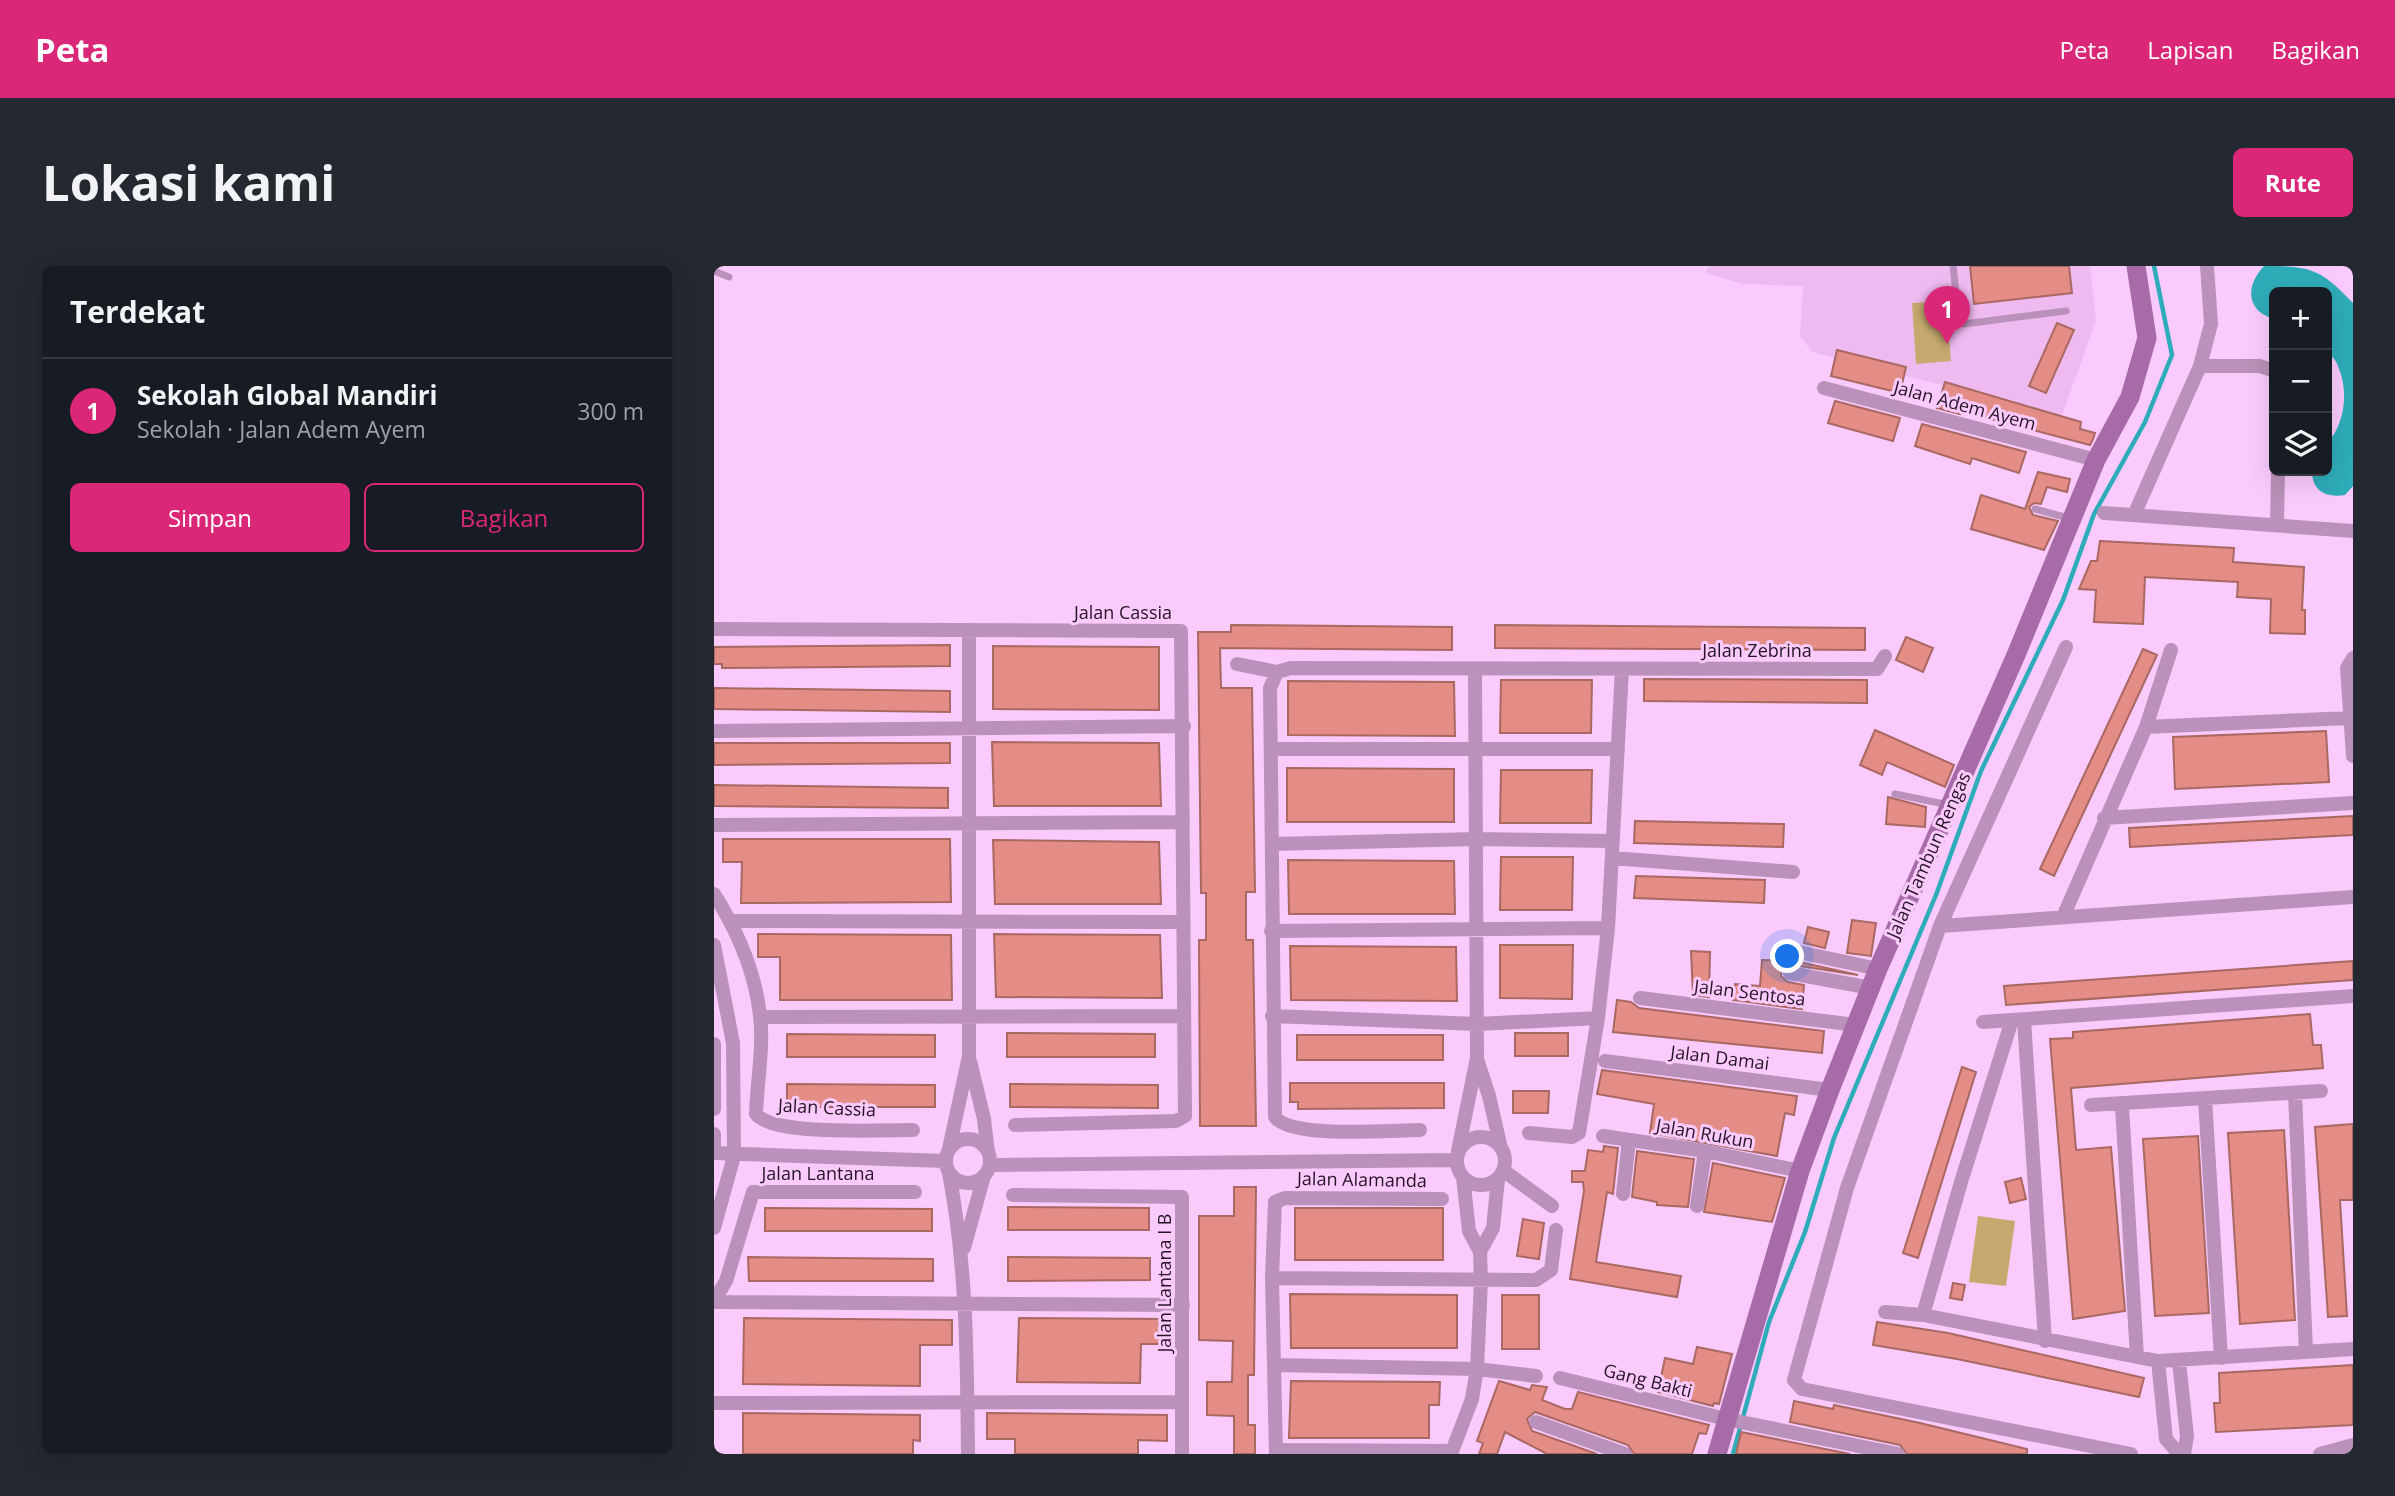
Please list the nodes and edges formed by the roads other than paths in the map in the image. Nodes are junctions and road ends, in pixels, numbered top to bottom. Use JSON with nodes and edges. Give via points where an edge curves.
{"nodes":[{"id":1,"x":1953,"y":266,"type":"edge"},
{"id":2,"x":2136,"y":266,"type":"edge"},
{"id":3,"x":2207,"y":266,"type":"edge"},
{"id":4,"x":714,"y":271,"type":"edge"},
{"id":5,"x":729,"y":277,"type":"dead end"},
{"id":6,"x":2066,"y":310,"type":"dead end"},
{"id":7,"x":2200,"y":366,"type":"junction"},
{"id":8,"x":2269,"y":369,"type":"edge"},
{"id":9,"x":1825,"y":388,"type":"dead end"},
{"id":10,"x":2096,"y":460,"type":"junction"},
{"id":11,"x":2278,"y":476,"type":"edge"},
{"id":12,"x":2035,"y":509,"type":"dead end"},
{"id":13,"x":2104,"y":513,"type":"dead end"},
{"id":14,"x":2134,"y":515,"type":"junction"},
{"id":15,"x":2073,"y":519,"type":"junction"},
{"id":16,"x":2277,"y":525,"type":"junction"},
{"id":17,"x":2353,"y":531,"type":"edge"},
{"id":18,"x":714,"y":629,"type":"edge"},
{"id":19,"x":969,"y":632,"type":"junction"},
{"id":20,"x":2066,"y":647,"type":"dead end"},
{"id":21,"x":2171,"y":650,"type":"dead end"},
{"id":22,"x":1885,"y":656,"type":"dead end"},
{"id":23,"x":2353,"y":657,"type":"edge"},
{"id":24,"x":1237,"y":663,"type":"dead end"},
{"id":25,"x":1622,"y":669,"type":"junction"},
{"id":26,"x":1475,"y":670,"type":"junction"},
{"id":27,"x":1277,"y":672,"type":"junction"},
{"id":28,"x":2350,"y":718,"type":"junction"},
{"id":29,"x":968,"y":726,"type":"junction"},
{"id":30,"x":1184,"y":726,"type":"junction"},
{"id":31,"x":2146,"y":727,"type":"junction"},
{"id":32,"x":714,"y":732,"type":"edge"},
{"id":33,"x":1273,"y":749,"type":"junction"},
{"id":34,"x":1618,"y":749,"type":"junction"},
{"id":35,"x":1476,"y":751,"type":"junction"},
{"id":36,"x":2353,"y":756,"type":"edge"},
{"id":37,"x":1895,"y":794,"type":"dead end"},
{"id":38,"x":2353,"y":803,"type":"edge"},
{"id":39,"x":1950,"y":805,"type":"junction"},
{"id":40,"x":2104,"y":818,"type":"junction"},
{"id":41,"x":1183,"y":822,"type":"junction"},
{"id":42,"x":967,"y":823,"type":"junction"},
{"id":43,"x":714,"y":825,"type":"edge"},
{"id":44,"x":1476,"y":839,"type":"junction"},
{"id":45,"x":1613,"y":841,"type":"junction"},
{"id":46,"x":1272,"y":844,"type":"junction"},
{"id":47,"x":1612,"y":858,"type":"junction"},
{"id":48,"x":1793,"y":872,"type":"dead end"},
{"id":49,"x":714,"y":894,"type":"edge"},
{"id":50,"x":2353,"y":897,"type":"edge"},
{"id":51,"x":2063,"y":917,"type":"junction"},
{"id":52,"x":970,"y":920,"type":"junction"},
{"id":53,"x":732,"y":921,"type":"junction"},
{"id":54,"x":1181,"y":922,"type":"junction"},
{"id":55,"x":1940,"y":926,"type":"junction"},
{"id":56,"x":1608,"y":928,"type":"junction"},
{"id":57,"x":1271,"y":931,"type":"junction"},
{"id":58,"x":1476,"y":931,"type":"junction"},
{"id":59,"x":714,"y":946,"type":"edge"},
{"id":60,"x":1794,"y":951,"type":"dead end"},
{"id":61,"x":1878,"y":969,"type":"junction"},
{"id":62,"x":1790,"y":973,"type":"dead end"},
{"id":63,"x":1871,"y":988,"type":"junction"},
{"id":64,"x":2353,"y":996,"type":"edge"},
{"id":65,"x":1640,"y":998,"type":"dead end"},
{"id":66,"x":970,"y":1015,"type":"junction"},
{"id":67,"x":1183,"y":1016,"type":"junction"},
{"id":68,"x":1272,"y":1016,"type":"junction"},
{"id":69,"x":760,"y":1017,"type":"junction"},
{"id":70,"x":1598,"y":1018,"type":"junction"},
{"id":71,"x":2018,"y":1020,"type":"junction"},
{"id":72,"x":1983,"y":1022,"type":"dead end"},
{"id":73,"x":1478,"y":1024,"type":"junction"},
{"id":74,"x":1856,"y":1025,"type":"junction"},
{"id":75,"x":714,"y":1044,"type":"edge"},
{"id":76,"x":969,"y":1056,"type":"junction"},
{"id":77,"x":1476,"y":1058,"type":"junction"},
{"id":78,"x":1605,"y":1061,"type":"dead end"},
{"id":79,"x":1830,"y":1090,"type":"junction"},
{"id":80,"x":2321,"y":1091,"type":"dead end"},
{"id":81,"x":2295,"y":1093,"type":"junction"},
{"id":82,"x":2205,"y":1099,"type":"junction"},
{"id":83,"x":2091,"y":1105,"type":"dead end"},
{"id":84,"x":2122,"y":1106,"type":"junction"},
{"id":85,"x":714,"y":1109,"type":"edge"},
{"id":86,"x":1015,"y":1125,"type":"dead end"},
{"id":87,"x":1420,"y":1129,"type":"dead end"},
{"id":88,"x":913,"y":1130,"type":"dead end"},
{"id":89,"x":1529,"y":1133,"type":"dead end"},
{"id":90,"x":714,"y":1134,"type":"edge"},
{"id":91,"x":1603,"y":1136,"type":"dead end"},
{"id":92,"x":1629,"y":1139,"type":"junction"},
{"id":93,"x":1500,"y":1144,"type":"junction"},
{"id":94,"x":714,"y":1150,"type":"edge"},
{"id":95,"x":1705,"y":1151,"type":"junction"},
{"id":96,"x":1457,"y":1155,"type":"junction"},
{"id":97,"x":734,"y":1156,"type":"junction"},
{"id":98,"x":948,"y":1161,"type":"junction"},
{"id":99,"x":987,"y":1164,"type":"junction"},
{"id":100,"x":1800,"y":1171,"type":"junction"},
{"id":101,"x":1501,"y":1175,"type":"junction"},
{"id":102,"x":1463,"y":1177,"type":"junction"},
{"id":103,"x":915,"y":1192,"type":"dead end"},
{"id":104,"x":1623,"y":1194,"type":"dead end"},
{"id":105,"x":1013,"y":1195,"type":"dead end"},
{"id":106,"x":1442,"y":1199,"type":"dead end"},
{"id":107,"x":1552,"y":1206,"type":"dead end"},
{"id":108,"x":1697,"y":1206,"type":"dead end"},
{"id":109,"x":714,"y":1228,"type":"edge"},
{"id":110,"x":1556,"y":1230,"type":"dead end"},
{"id":111,"x":1480,"y":1252,"type":"junction"},
{"id":112,"x":962,"y":1253,"type":"junction"},
{"id":113,"x":1272,"y":1278,"type":"junction"},
{"id":114,"x":1481,"y":1280,"type":"junction"},
{"id":115,"x":714,"y":1301,"type":"edge"},
{"id":116,"x":966,"y":1302,"type":"junction"},
{"id":117,"x":1183,"y":1305,"type":"junction"},
{"id":118,"x":1885,"y":1312,"type":"dead end"},
{"id":119,"x":1923,"y":1315,"type":"junction"},
{"id":120,"x":2045,"y":1341,"type":"junction"},
{"id":121,"x":2353,"y":1349,"type":"edge"},
{"id":122,"x":2306,"y":1351,"type":"junction"},
{"id":123,"x":2137,"y":1357,"type":"junction"},
{"id":124,"x":2221,"y":1358,"type":"junction"},
{"id":125,"x":2158,"y":1361,"type":"junction"},
{"id":126,"x":2179,"y":1362,"type":"junction"},
{"id":127,"x":1275,"y":1365,"type":"junction"},
{"id":128,"x":1477,"y":1369,"type":"junction"},
{"id":129,"x":1536,"y":1376,"type":"dead end"},
{"id":130,"x":1560,"y":1378,"type":"dead end"},
{"id":131,"x":1182,"y":1402,"type":"junction"},
{"id":132,"x":714,"y":1403,"type":"edge"},
{"id":133,"x":967,"y":1403,"type":"junction"},
{"id":134,"x":1734,"y":1420,"type":"junction"},
{"id":135,"x":1536,"y":1422,"type":"dead end"},
{"id":136,"x":2353,"y":1446,"type":"edge"},
{"id":137,"x":1276,"y":1452,"type":"edge"},
{"id":138,"x":1451,"y":1452,"type":"edge"},
{"id":139,"x":968,"y":1454,"type":"edge"},
{"id":140,"x":1182,"y":1454,"type":"edge"},
{"id":141,"x":1625,"y":1454,"type":"edge"},
{"id":142,"x":1717,"y":1454,"type":"edge"},
{"id":143,"x":1898,"y":1454,"type":"edge"},
{"id":144,"x":2132,"y":1454,"type":"edge"},
{"id":145,"x":2181,"y":1454,"type":"edge"},
{"id":146,"x":2320,"y":1454,"type":"edge"}],
"edges":[{"from":1,"to":6,"type":"lane","via":[[1959,318],[1964,324]]},
{"from":2,"to":10,"type":"street","name":"Jalan Tambun Rengas","via":[[2147,338],[2145,354],[2130,397]]},
{"from":3,"to":7,"type":"street","via":[[2211,324]]},
{"from":4,"to":5,"type":"lane"},
{"from":7,"to":8,"type":"street"},
{"from":7,"to":14,"type":"street"},
{"from":9,"to":10,"type":"street","name":"Jalan Adem Ayem"},
{"from":10,"to":15,"type":"street","name":"Jalan Tambun Rengas"},
{"from":11,"to":16,"type":"street"},
{"from":12,"to":15,"type":"lane"},
{"from":13,"to":14,"type":"street"},
{"from":14,"to":16,"type":"street"},
{"from":15,"to":39,"type":"street","name":"Jalan Tambun Rengas"},
{"from":16,"to":17,"type":"street"},
{"from":18,"to":19,"type":"street","name":"Jalan Cassia"},
{"from":19,"to":29,"type":"street"},
{"from":19,"to":30,"type":"street","name":"Jalan Cassia","via":[[1177,629],[1184,636]]},
{"from":20,"to":55,"type":"street"},
{"from":21,"to":31,"type":"street"},
{"from":22,"to":25,"type":"street","name":"Jalan Zebrina","via":[[1877,669]]},
{"from":23,"to":28,"type":"street","via":[[2347,668]]},
{"from":24,"to":27,"type":"street","name":"Jalan Zebrina"},
{"from":25,"to":26,"type":"street","name":"Jalan Zebrina"},
{"from":25,"to":34,"type":"street"},
{"from":26,"to":27,"type":"street","name":"Jalan Zebrina","via":[[1291,668]]},
{"from":26,"to":35,"type":"street"},
{"from":27,"to":33,"type":"street","via":[[1270,688]]},
{"from":28,"to":31,"type":"street"},
{"from":28,"to":36,"type":"street"},
{"from":29,"to":30,"type":"street"},
{"from":29,"to":32,"type":"street"},
{"from":29,"to":42,"type":"street"},
{"from":30,"to":41,"type":"street","name":"Jalan Cassia"},
{"from":31,"to":40,"type":"street"},
{"from":33,"to":35,"type":"street"},
{"from":33,"to":46,"type":"street"},
{"from":34,"to":35,"type":"street"},
{"from":34,"to":45,"type":"street"},
{"from":35,"to":44,"type":"street"},
{"from":37,"to":39,"type":"lane"},
{"from":38,"to":40,"type":"street"},
{"from":39,"to":61,"type":"street","name":"Jalan Tambun Rengas"},
{"from":40,"to":51,"type":"street"},
{"from":41,"to":42,"type":"street"},
{"from":41,"to":54,"type":"street","name":"Jalan Cassia"},
{"from":42,"to":43,"type":"street"},
{"from":42,"to":52,"type":"street"},
{"from":44,"to":45,"type":"street"},
{"from":44,"to":46,"type":"street"},
{"from":44,"to":58,"type":"street"},
{"from":45,"to":47,"type":"street"},
{"from":46,"to":57,"type":"street"},
{"from":47,"to":48,"type":"street"},
{"from":47,"to":56,"type":"street"},
{"from":49,"to":53,"type":"street","name":"Jalan Cassia"},
{"from":50,"to":51,"type":"street"},
{"from":51,"to":55,"type":"street"},
{"from":52,"to":53,"type":"street"},
{"from":52,"to":54,"type":"street"},
{"from":52,"to":66,"type":"street"},
{"from":53,"to":69,"type":"street","name":"Jalan Cassia","via":[[751,973]]},
{"from":54,"to":67,"type":"street","name":"Jalan Cassia"},
{"from":55,"to":144,"type":"street","via":[[1847,1188],[1794,1383],[1801,1390]]},
{"from":56,"to":58,"type":"street"},
{"from":56,"to":70,"type":"street"},
{"from":57,"to":58,"type":"street"},
{"from":57,"to":68,"type":"street"},
{"from":58,"to":73,"type":"street"},
{"from":59,"to":97,"type":"street","via":[[733,1043]]},
{"from":60,"to":61,"type":"street"},
{"from":61,"to":63,"type":"street","name":"Jalan Tambun Rengas"},
{"from":62,"to":63,"type":"street"},
{"from":63,"to":74,"type":"street","name":"Jalan Tambun Rengas"},
{"from":64,"to":71,"type":"street"},
{"from":65,"to":74,"type":"street","name":"Jalan Sentosa"},
{"from":66,"to":67,"type":"street"},
{"from":66,"to":69,"type":"street"},
{"from":66,"to":76,"type":"street"},
{"from":67,"to":86,"type":"street","name":"Jalan Cassia","via":[[1185,1116],[1181,1119]]},
{"from":68,"to":73,"type":"street"},
{"from":68,"to":87,"type":"street","via":[[1277,1121],[1285,1126],[1333,1131]]},
{"from":69,"to":88,"type":"street","name":"Jalan Cassia","via":[[759,1118],[799,1128]]},
{"from":70,"to":73,"type":"street"},
{"from":70,"to":89,"type":"street","via":[[1579,1133],[1572,1137]]},
{"from":71,"to":72,"type":"street"},
{"from":71,"to":119,"type":"street","via":[[1961,1182]]},
{"from":71,"to":120,"type":"street"},
{"from":73,"to":77,"type":"street"},
{"from":74,"to":79,"type":"street","name":"Jalan Tambun Rengas"},
{"from":75,"to":85,"type":"street"},
{"from":76,"to":98,"type":"street"},
{"from":76,"to":99,"type":"street","via":[[984,1119]]},
{"from":77,"to":93,"type":"street"},
{"from":77,"to":96,"type":"street"},
{"from":78,"to":79,"type":"street","name":"Jalan Damai"},
{"from":79,"to":100,"type":"street","name":"Jalan Tambun Rengas"},
{"from":80,"to":81,"type":"street"},
{"from":81,"to":82,"type":"street"},
{"from":81,"to":122,"type":"street"},
{"from":82,"to":84,"type":"street"},
{"from":82,"to":124,"type":"street"},
{"from":83,"to":84,"type":"street"},
{"from":84,"to":123,"type":"street"},
{"from":90,"to":94,"type":"street"},
{"from":91,"to":92,"type":"street","name":"Jalan Rukun"},
{"from":92,"to":95,"type":"street","name":"Jalan Rukun"},
{"from":92,"to":104,"type":"street"},
{"from":93,"to":96,"type":"street","via":[[1473,1138]]},
{"from":93,"to":101,"type":"street","via":[[1506,1162]]},
{"from":94,"to":97,"type":"street"},
{"from":95,"to":100,"type":"street","name":"Jalan Rukun"},
{"from":95,"to":108,"type":"street"},
{"from":96,"to":99,"type":"street"},
{"from":96,"to":102,"type":"street"},
{"from":97,"to":98,"type":"street"},
{"from":97,"to":109,"type":"street"},
{"from":98,"to":99,"type":"street","via":[[966,1183]]},
{"from":98,"to":99,"type":"street","via":[[962,1139],[969,1139],[977,1141]]},
{"from":98,"to":112,"type":"street"},
{"from":99,"to":112,"type":"street"},
{"from":100,"to":134,"type":"street","name":"Jalan Tambun Rengas"},
{"from":101,"to":102,"type":"street","via":[[1480,1185]]},
{"from":101,"to":107,"type":"street"},
{"from":101,"to":111,"type":"street","name":"Jalan Alamanda","via":[[1493,1228]]},
{"from":102,"to":111,"type":"street","name":"Jalan Alamanda","via":[[1469,1231]]},
{"from":103,"to":115,"type":"street","name":"Jalan Lantana","via":[[753,1192],[726,1281]]},
{"from":105,"to":117,"type":"street","name":"Jalan Lantana I B","via":[[1182,1197]]},
{"from":106,"to":113,"type":"street","name":"Jalan Alamanda","via":[[1279,1199],[1274,1207]]},
{"from":110,"to":114,"type":"street","via":[[1551,1270],[1544,1276]]},
{"from":111,"to":114,"type":"street","name":"Jalan Alamanda"},
{"from":112,"to":116,"type":"street"},
{"from":113,"to":114,"type":"street"},
{"from":113,"to":127,"type":"street","name":"Jalan Alamanda"},
{"from":114,"to":128,"type":"street","name":"Jalan Alamanda"},
{"from":115,"to":116,"type":"street","name":"Jalan Lantana"},
{"from":116,"to":117,"type":"street","name":"Jalan Lantana"},
{"from":116,"to":133,"type":"street"},
{"from":117,"to":131,"type":"street","name":"Jalan Lantana I B"},
{"from":118,"to":119,"type":"street"},
{"from":119,"to":120,"type":"street"},
{"from":120,"to":123,"type":"street"},
{"from":121,"to":122,"type":"street"},
{"from":122,"to":124,"type":"street"},
{"from":123,"to":125,"type":"street"},
{"from":124,"to":126,"type":"street"},
{"from":125,"to":126,"type":"street"},
{"from":125,"to":145,"type":"street","via":[[2166,1439]]},
{"from":126,"to":145,"type":"street","via":[[2187,1436]]},
{"from":127,"to":128,"type":"street"},
{"from":127,"to":137,"type":"street","name":"Jalan Alamanda"},
{"from":128,"to":129,"type":"street"},
{"from":128,"to":138,"type":"street","name":"Jalan Alamanda","via":[[1472,1399]]},
{"from":130,"to":134,"type":"street","name":"Gang Bakti"},
{"from":131,"to":133,"type":"street"},
{"from":131,"to":140,"type":"street","name":"Jalan Lantana I B"},
{"from":132,"to":133,"type":"street"},
{"from":133,"to":139,"type":"street"},
{"from":134,"to":142,"type":"street","name":"Jalan Tambun Rengas"},
{"from":134,"to":143,"type":"street","name":"Gang Bakti"},
{"from":135,"to":141,"type":"street"},
{"from":136,"to":146,"type":"street"},
{"from":137,"to":138,"type":"street","name":"Jalan Alamanda"}]}
